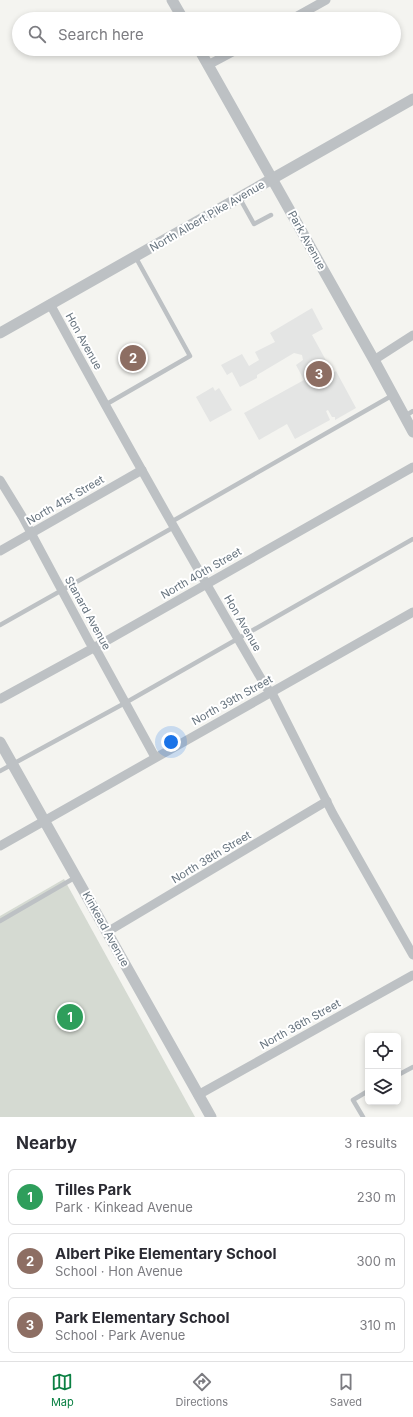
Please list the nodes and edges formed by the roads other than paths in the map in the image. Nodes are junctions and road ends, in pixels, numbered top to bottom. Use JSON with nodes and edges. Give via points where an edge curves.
{"nodes":[{"id":1,"x":172,"y":0,"type":"edge"},
{"id":2,"x":326,"y":0,"type":"edge"},
{"id":3,"x":178,"y":12,"type":"edge"},
{"id":4,"x":305,"y":12,"type":"edge"},
{"id":5,"x":204,"y":56,"type":"edge"},
{"id":6,"x":225,"y":56,"type":"edge"},
{"id":7,"x":208,"y":65,"type":"junction"},
{"id":8,"x":413,"y":99,"type":"edge"},
{"id":9,"x":272,"y":178,"type":"junction"},
{"id":10,"x":239,"y":197,"type":"junction"},
{"id":11,"x":271,"y":215,"type":"dead end"},
{"id":12,"x":135,"y":256,"type":"junction"},
{"id":13,"x":50,"y":304,"type":"junction"},
{"id":14,"x":0,"y":333,"type":"edge"},
{"id":15,"x":413,"y":335,"type":"edge"},
{"id":16,"x":374,"y":360,"type":"junction"},
{"id":17,"x":393,"y":395,"type":"junction"},
{"id":18,"x":105,"y":405,"type":"junction"},
{"id":19,"x":409,"y":413,"type":"edge"},
{"id":20,"x":413,"y":432,"type":"edge"},
{"id":21,"x":413,"y":467,"type":"edge"},
{"id":22,"x":142,"y":470,"type":"junction"},
{"id":23,"x":0,"y":480,"type":"edge"},
{"id":24,"x":172,"y":525,"type":"junction"},
{"id":25,"x":31,"y":533,"type":"junction"},
{"id":26,"x":413,"y":539,"type":"edge"},
{"id":27,"x":0,"y":551,"type":"edge"},
{"id":28,"x":206,"y":584,"type":"junction"},
{"id":29,"x":62,"y":591,"type":"junction"},
{"id":30,"x":413,"y":612,"type":"edge"},
{"id":31,"x":0,"y":625,"type":"edge"},
{"id":32,"x":238,"y":638,"type":"junction"},
{"id":33,"x":94,"y":648,"type":"junction"},
{"id":34,"x":271,"y":692,"type":"junction"},
{"id":35,"x":0,"y":699,"type":"edge"},
{"id":36,"x":125,"y":702,"type":"junction"},
{"id":37,"x":0,"y":742,"type":"edge"},
{"id":38,"x":155,"y":757,"type":"junction"},
{"id":39,"x":12,"y":764,"type":"junction"},
{"id":40,"x":0,"y":771,"type":"edge"},
{"id":41,"x":327,"y":801,"type":"junction"},
{"id":42,"x":45,"y":821,"type":"junction"},
{"id":43,"x":0,"y":846,"type":"edge"},
{"id":44,"x":76,"y":877,"type":"junction"},
{"id":45,"x":0,"y":921,"type":"edge"},
{"id":46,"x":107,"y":932,"type":"junction"},
{"id":47,"x":413,"y":955,"type":"edge"},
{"id":48,"x":413,"y":975,"type":"edge"},
{"id":49,"x":413,"y":1067,"type":"edge"},
{"id":50,"x":401,"y":1073,"type":"edge"},
{"id":51,"x":365,"y":1093,"type":"edge"},
{"id":52,"x":198,"y":1094,"type":"junction"},
{"id":53,"x":211,"y":1117,"type":"edge"},
{"id":54,"x":363,"y":1117,"type":"edge"}],
"edges":[{"from":1,"to":3,"type":"street"},
{"from":2,"to":4,"type":"street"},
{"from":5,"to":7,"type":"street","name":"Park Avenue"},
{"from":6,"to":7,"type":"street"},
{"from":7,"to":9,"type":"street","name":"Park Avenue"},
{"from":8,"to":9,"type":"street","name":"North Albert Pike Avenue"},
{"from":9,"to":10,"type":"street","name":"North Albert Pike Avenue"},
{"from":9,"to":16,"type":"street","name":"Park Avenue"},
{"from":10,"to":11,"type":"lane","via":[[254,224]]},
{"from":10,"to":12,"type":"street","name":"North Albert Pike Avenue"},
{"from":12,"to":13,"type":"street","name":"North Albert Pike Avenue"},
{"from":12,"to":18,"type":"lane","via":[[190,356]]},
{"from":13,"to":14,"type":"street","name":"North Albert Pike Avenue"},
{"from":13,"to":18,"type":"street","name":"Hon Avenue"},
{"from":15,"to":16,"type":"street"},
{"from":16,"to":17,"type":"street","name":"Park Avenue"},
{"from":17,"to":19,"type":"street","name":"Park Avenue"},
{"from":17,"to":24,"type":"lane"},
{"from":18,"to":22,"type":"street","name":"Hon Avenue"},
{"from":19,"to":20,"type":"street","name":"Park Avenue"},
{"from":21,"to":28,"type":"street","name":"North 40th Street"},
{"from":22,"to":24,"type":"street","name":"Hon Avenue"},
{"from":22,"to":25,"type":"street","name":"North 41st Street"},
{"from":23,"to":25,"type":"street","name":"Stanard Avenue"},
{"from":24,"to":28,"type":"street","name":"Hon Avenue"},
{"from":24,"to":29,"type":"lane"},
{"from":25,"to":27,"type":"street","name":"North 41st Street"},
{"from":25,"to":29,"type":"street","name":"Stanard Avenue"},
{"from":26,"to":32,"type":"lane"},
{"from":28,"to":32,"type":"street","name":"Hon Avenue"},
{"from":28,"to":33,"type":"street","name":"North 40th Street"},
{"from":29,"to":31,"type":"lane"},
{"from":29,"to":33,"type":"street","name":"Stanard Avenue"},
{"from":30,"to":34,"type":"street","name":"North 39th Street"},
{"from":32,"to":34,"type":"street","name":"Hon Avenue"},
{"from":32,"to":36,"type":"lane"},
{"from":33,"to":35,"type":"street","name":"North 40th Street"},
{"from":33,"to":36,"type":"street","name":"Stanard Avenue"},
{"from":34,"to":38,"type":"street","name":"North 39th Street"},
{"from":34,"to":41,"type":"street","name":"Hon Avenue"},
{"from":36,"to":38,"type":"street","name":"Stanard Avenue"},
{"from":36,"to":39,"type":"lane"},
{"from":37,"to":39,"type":"street","name":"Kinkead Avenue"},
{"from":38,"to":42,"type":"street","name":"North 39th Street"},
{"from":39,"to":40,"type":"lane"},
{"from":39,"to":42,"type":"street","name":"Kinkead Avenue"},
{"from":41,"to":46,"type":"street","name":"North 38th Street"},
{"from":41,"to":47,"type":"street","name":"Hon Avenue"},
{"from":42,"to":43,"type":"street","name":"North 39th Street"},
{"from":42,"to":44,"type":"street","name":"Kinkead Avenue"},
{"from":44,"to":45,"type":"lane"},
{"from":44,"to":46,"type":"street","name":"Kinkead Avenue"},
{"from":46,"to":52,"type":"street","name":"Kinkead Avenue"},
{"from":48,"to":52,"type":"street","name":"North 36th Street"},
{"from":49,"to":50,"type":"lane"},
{"from":51,"to":54,"type":"lane","via":[[353,1100]]},
{"from":52,"to":53,"type":"street","name":"Kinkead Avenue"}]}
